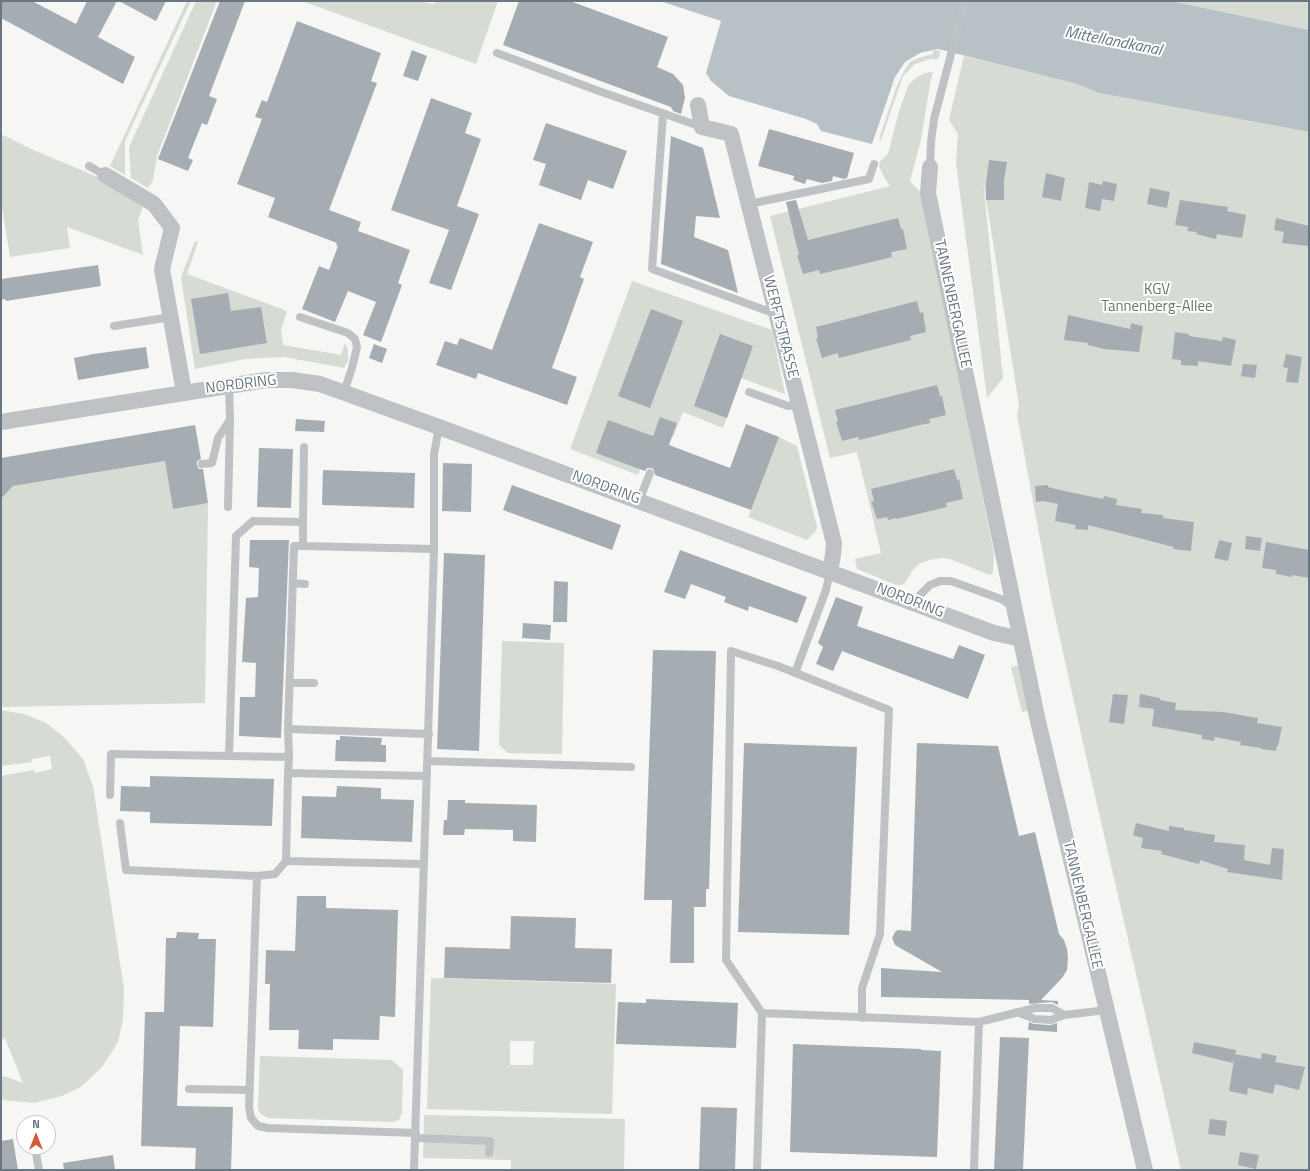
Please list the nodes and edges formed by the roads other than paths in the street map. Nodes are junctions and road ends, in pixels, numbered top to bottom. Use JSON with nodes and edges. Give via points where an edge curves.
{"nodes":[{"id":1,"x":965,"y":1,"type":"edge"},
{"id":2,"x":497,"y":53,"type":"dead end"},
{"id":3,"x":698,"y":105,"type":"dead end"},
{"id":4,"x":663,"y":114,"type":"junction"},
{"id":5,"x":702,"y":126,"type":"junction"},
{"id":6,"x":874,"y":164,"type":"dead end"},
{"id":7,"x":89,"y":166,"type":"dead end"},
{"id":8,"x":930,"y":167,"type":"joint"},
{"id":9,"x":105,"y":174,"type":"joint"},
{"id":10,"x":749,"y":204,"type":"junction"},
{"id":11,"x":776,"y":314,"type":"junction"},
{"id":12,"x":171,"y":317,"type":"junction"},
{"id":13,"x":300,"y":317,"type":"dead end"},
{"id":14,"x":114,"y":326,"type":"dead end"},
{"id":15,"x":229,"y":385,"type":"junction"},
{"id":16,"x":184,"y":392,"type":"junction"},
{"id":17,"x":344,"y":392,"type":"junction"},
{"id":18,"x":749,"y":392,"type":"dead end"},
{"id":19,"x":799,"y":404,"type":"junction"},
{"id":20,"x":230,"y":420,"type":"junction"},
{"id":21,"x":1,"y":422,"type":"edge"},
{"id":22,"x":439,"y":427,"type":"junction"},
{"id":23,"x":304,"y":447,"type":"dead end"},
{"id":24,"x":202,"y":464,"type":"dead end"},
{"id":25,"x":650,"y":473,"type":"dead end"},
{"id":26,"x":639,"y":501,"type":"junction"},
{"id":27,"x":228,"y":507,"type":"dead end"},
{"id":28,"x":303,"y":522,"type":"junction"},
{"id":29,"x":302,"y":546,"type":"junction"},
{"id":30,"x":434,"y":549,"type":"junction"},
{"id":31,"x":830,"y":571,"type":"junction"},
{"id":32,"x":293,"y":583,"type":"junction"},
{"id":33,"x":305,"y":584,"type":"dead end"},
{"id":34,"x":916,"y":604,"type":"junction"},
{"id":35,"x":1014,"y":608,"type":"junction"},
{"id":36,"x":1021,"y":639,"type":"junction"},
{"id":37,"x":795,"y":673,"type":"junction"},
{"id":38,"x":290,"y":683,"type":"junction"},
{"id":39,"x":314,"y":683,"type":"dead end"},
{"id":40,"x":288,"y":728,"type":"junction"},
{"id":41,"x":428,"y":734,"type":"junction"},
{"id":42,"x":229,"y":756,"type":"junction"},
{"id":43,"x":289,"y":757,"type":"junction"},
{"id":44,"x":428,"y":761,"type":"junction"},
{"id":45,"x":631,"y":767,"type":"dead end"},
{"id":46,"x":288,"y":773,"type":"junction"},
{"id":47,"x":427,"y":776,"type":"junction"},
{"id":48,"x":110,"y":795,"type":"dead end"},
{"id":49,"x":120,"y":823,"type":"dead end"},
{"id":50,"x":286,"y":861,"type":"junction"},
{"id":51,"x":424,"y":864,"type":"junction"},
{"id":52,"x":257,"y":876,"type":"junction"},
{"id":53,"x":1107,"y":1010,"type":"junction"},
{"id":54,"x":762,"y":1013,"type":"junction"},
{"id":55,"x":862,"y":1018,"type":"junction"},
{"id":56,"x":979,"y":1022,"type":"junction"},
{"id":57,"x":189,"y":1089,"type":"dead end"},
{"id":58,"x":250,"y":1090,"type":"junction"},
{"id":59,"x":416,"y":1135,"type":"junction"},
{"id":60,"x":489,"y":1153,"type":"dead end"},
{"id":61,"x":37,"y":1155,"type":"edge"},
{"id":62,"x":39,"y":1170,"type":"edge"},
{"id":63,"x":414,"y":1170,"type":"edge"},
{"id":64,"x":757,"y":1170,"type":"edge"},
{"id":65,"x":974,"y":1170,"type":"edge"},
{"id":66,"x":1145,"y":1170,"type":"edge"}],
"edges":[{"from":1,"to":8,"type":"lane","name":"TANNENBERGALLEE","via":[[934,119]]},
{"from":2,"to":4,"type":"lane"},
{"from":3,"to":5,"type":"street"},
{"from":4,"to":5,"type":"lane"},
{"from":4,"to":11,"type":"lane","via":[[652,269]]},
{"from":5,"to":10,"type":"street","name":"WERFTSTRASSE","via":[[731,134]]},
{"from":6,"to":10,"type":"lane","via":[[869,179]]},
{"from":7,"to":9,"type":"lane"},
{"from":8,"to":35,"type":"street","name":"TANNENBERGALLEE","via":[[928,193]]},
{"from":9,"to":12,"type":"street","name":"NORDRING","via":[[154,204],[172,228],[162,269]]},
{"from":10,"to":11,"type":"street","name":"WERFTSTRASSE"},
{"from":11,"to":19,"type":"street","name":"WERFTSTRASSE"},
{"from":12,"to":14,"type":"lane"},
{"from":12,"to":16,"type":"street","name":"NORDRING"},
{"from":13,"to":17,"type":"lane","via":[[348,333],[355,340],[358,347]]},
{"from":15,"to":16,"type":"street","name":"NORDRING"},
{"from":15,"to":17,"type":"street","name":"NORDRING","via":[[266,380],[292,380],[320,384]]},
{"from":15,"to":20,"type":"lane"},
{"from":16,"to":21,"type":"street","name":"NORDRING"},
{"from":17,"to":22,"type":"street","name":"NORDRING"},
{"from":18,"to":19,"type":"lane","via":[[788,406]]},
{"from":19,"to":31,"type":"street","name":"WERFTSTRASSE","via":[[834,543]]},
{"from":20,"to":24,"type":"lane","via":[[218,438],[212,463]]},
{"from":20,"to":27,"type":"lane"},
{"from":22,"to":26,"type":"street","name":"NORDRING"},
{"from":22,"to":30,"type":"lane","via":[[434,454]]},
{"from":23,"to":28,"type":"lane"},
{"from":25,"to":26,"type":"lane"},
{"from":26,"to":31,"type":"street","name":"NORDRING"},
{"from":28,"to":29,"type":"lane"},
{"from":28,"to":42,"type":"lane","via":[[253,521],[236,536]]},
{"from":29,"to":30,"type":"lane","via":[[410,552]]},
{"from":29,"to":32,"type":"lane","via":[[294,546]]},
{"from":30,"to":41,"type":"lane"},
{"from":31,"to":34,"type":"street","name":"NORDRING"},
{"from":31,"to":37,"type":"lane","via":[[826,590]]},
{"from":32,"to":33,"type":"lane"},
{"from":32,"to":38,"type":"lane"},
{"from":34,"to":35,"type":"lane","via":[[920,595],[930,585],[940,581],[951,581],[1000,599]]},
{"from":34,"to":36,"type":"street","name":"NORDRING","via":[[994,633]]},
{"from":35,"to":36,"type":"street","name":"TANNENBERGALLEE"},
{"from":36,"to":53,"type":"street","name":"TANNENBERGALLEE","via":[[1037,717]]},
{"from":37,"to":54,"type":"lane","via":[[732,651],[726,960]]},
{"from":37,"to":55,"type":"lane","via":[[889,710],[880,934],[862,988]]},
{"from":38,"to":39,"type":"lane"},
{"from":38,"to":40,"type":"lane"},
{"from":40,"to":41,"type":"lane"},
{"from":40,"to":43,"type":"lane"},
{"from":41,"to":44,"type":"lane"},
{"from":42,"to":43,"type":"lane"},
{"from":42,"to":48,"type":"lane","via":[[111,754]]},
{"from":43,"to":46,"type":"lane"},
{"from":44,"to":45,"type":"lane"},
{"from":44,"to":47,"type":"lane"},
{"from":46,"to":47,"type":"lane"},
{"from":46,"to":50,"type":"lane"},
{"from":47,"to":51,"type":"lane"},
{"from":49,"to":52,"type":"lane","via":[[126,870]]},
{"from":50,"to":51,"type":"lane"},
{"from":50,"to":52,"type":"lane","via":[[275,874]]},
{"from":51,"to":59,"type":"lane"},
{"from":52,"to":58,"type":"lane"},
{"from":53,"to":56,"type":"lane","via":[[1064,1015],[1052,1008],[1035,1008]]},
{"from":53,"to":66,"type":"street","name":"TANNENBERGALLEE"},
{"from":54,"to":55,"type":"lane"},
{"from":54,"to":64,"type":"lane"},
{"from":55,"to":56,"type":"lane"},
{"from":56,"to":65,"type":"lane"},
{"from":57,"to":58,"type":"lane"},
{"from":58,"to":59,"type":"lane","via":[[251,1118],[258,1126]]},
{"from":59,"to":60,"type":"lane","via":[[490,1141]]},
{"from":59,"to":63,"type":"lane"},
{"from":61,"to":62,"type":"lane"}]}
